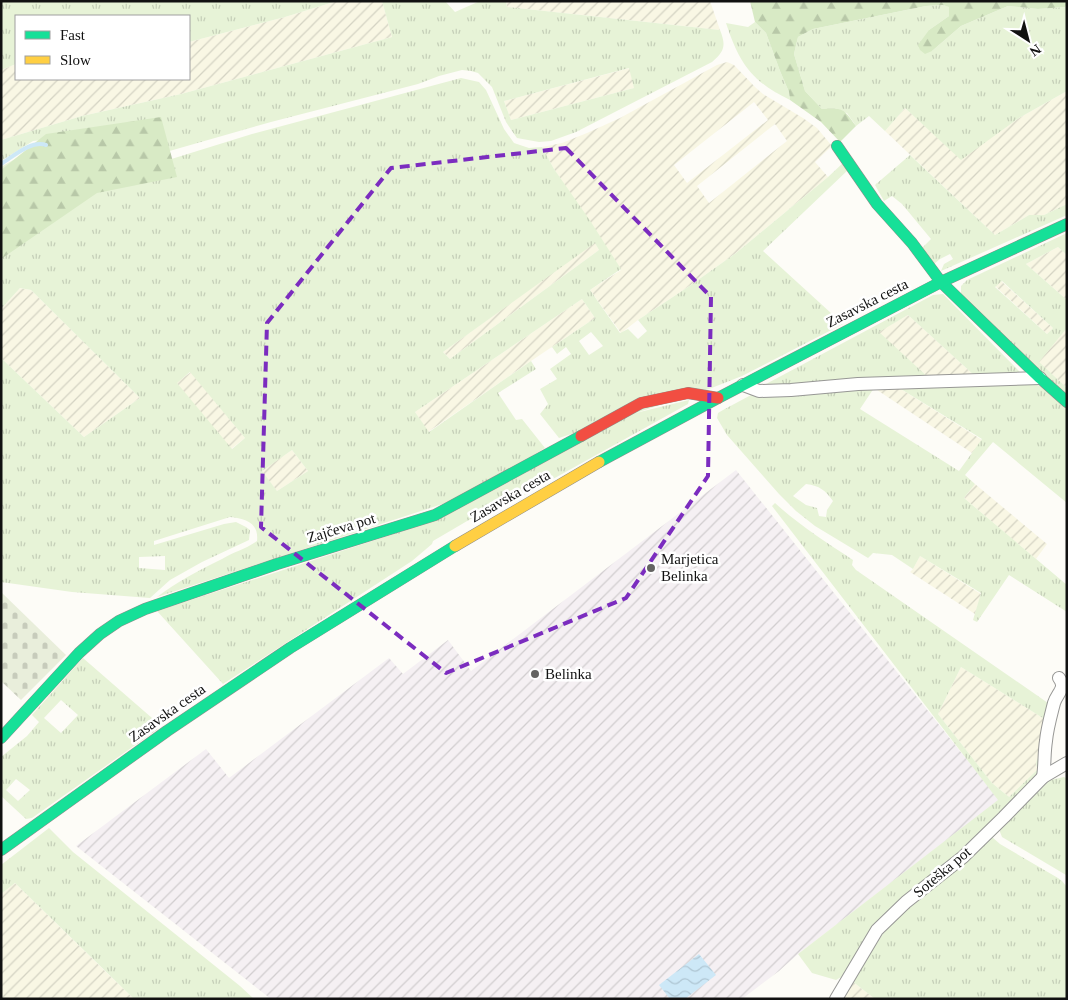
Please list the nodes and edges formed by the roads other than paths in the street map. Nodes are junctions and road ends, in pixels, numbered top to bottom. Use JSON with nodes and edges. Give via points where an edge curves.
{"nodes":[{"id":1,"x":837,"y":146,"type":"dead end"},
{"id":2,"x":1067,"y":224,"type":"edge"},
{"id":3,"x":941,"y":282,"type":"junction"},
{"id":4,"x":1040,"y":378,"type":"junction"},
{"id":5,"x":743,"y":385,"type":"junction"},
{"id":6,"x":718,"y":398,"type":"junction"},
{"id":7,"x":1067,"y":402,"type":"edge"},
{"id":8,"x":1059,"y":678,"type":"dead end"},
{"id":9,"x":1,"y":738,"type":"edge"},
{"id":10,"x":1067,"y":763,"type":"edge"},
{"id":11,"x":1043,"y":777,"type":"junction"},
{"id":12,"x":1,"y":850,"type":"edge"},
{"id":13,"x":836,"y":999,"type":"edge"}],
"edges":[{"from":1,"to":3,"type":"main road","via":[[877,204]]},
{"from":2,"to":3,"type":"main road","name":"Zasavska cesta"},
{"from":3,"to":4,"type":"main road"},
{"from":3,"to":5,"type":"main road","name":"Zasavska cesta"},
{"from":4,"to":5,"type":"street","via":[[759,391]]},
{"from":4,"to":7,"type":"main road"},
{"from":5,"to":6,"type":"main road","name":"Zasavska cesta"},
{"from":6,"to":9,"type":"main road","name":"Zajčeva pot","via":[[688,393],[641,402],[435,515],[267,567],[119,620],[79,654]]},
{"from":6,"to":12,"type":"main road","name":"Zasavska cesta","via":[[472,536],[290,648]]},
{"from":8,"to":11,"type":"street","via":[[1063,684],[1055,700],[1046,740]]},
{"from":10,"to":11,"type":"street","name":"Soteška pot"},
{"from":11,"to":13,"type":"street","name":"Soteška pot","via":[[963,857],[906,902],[877,930]]}]}
